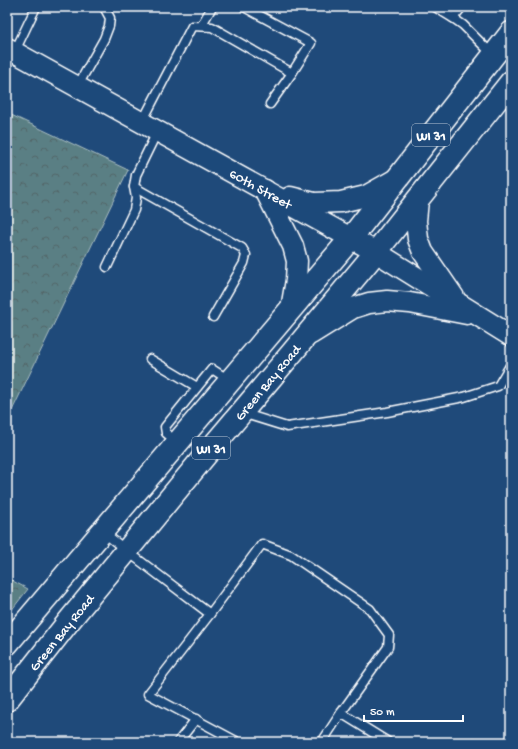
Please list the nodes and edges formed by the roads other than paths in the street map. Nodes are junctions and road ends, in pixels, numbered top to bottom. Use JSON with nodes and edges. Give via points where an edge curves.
{"nodes":[{"id":1,"x":36,"y":7,"type":"edge"},
{"id":2,"x":104,"y":7,"type":"edge"},
{"id":3,"x":212,"y":7,"type":"edge"},
{"id":4,"x":244,"y":7,"type":"edge"},
{"id":5,"x":435,"y":7,"type":"edge"},
{"id":6,"x":462,"y":7,"type":"edge"},
{"id":7,"x":453,"y":18,"type":"junction"},
{"id":8,"x":201,"y":26,"type":"junction"},
{"id":9,"x":511,"y":33,"type":"edge"},
{"id":10,"x":11,"y":50,"type":"edge"},
{"id":11,"x":493,"y":56,"type":"junction"},
{"id":12,"x":292,"y":73,"type":"junction"},
{"id":13,"x":511,"y":82,"type":"edge"},
{"id":14,"x":77,"y":87,"type":"junction"},
{"id":15,"x":270,"y":104,"type":"dead end"},
{"id":16,"x":150,"y":127,"type":"junction"},
{"id":17,"x":398,"y":178,"type":"junction"},
{"id":18,"x":134,"y":187,"type":"junction"},
{"id":19,"x":265,"y":190,"type":"junction"},
{"id":20,"x":418,"y":200,"type":"junction"},
{"id":21,"x":351,"y":238,"type":"junction"},
{"id":22,"x":376,"y":252,"type":"junction"},
{"id":23,"x":107,"y":267,"type":"dead end"},
{"id":24,"x":459,"y":303,"type":"junction"},
{"id":25,"x":291,"y":309,"type":"junction"},
{"id":26,"x":214,"y":317,"type":"dead end"},
{"id":27,"x":480,"y":317,"type":"junction"},
{"id":28,"x":511,"y":336,"type":"edge"},
{"id":29,"x":305,"y":337,"type":"junction"},
{"id":30,"x":150,"y":359,"type":"dead end"},
{"id":31,"x":511,"y":364,"type":"edge"},
{"id":32,"x":230,"y":381,"type":"junction"},
{"id":33,"x":197,"y":387,"type":"junction"},
{"id":34,"x":241,"y":413,"type":"junction"},
{"id":35,"x":178,"y":443,"type":"junction"},
{"id":36,"x":102,"y":531,"type":"junction"},
{"id":37,"x":126,"y":551,"type":"junction"},
{"id":38,"x":210,"y":614,"type":"junction"},
{"id":39,"x":7,"y":644,"type":"edge"},
{"id":40,"x":7,"y":700,"type":"edge"},
{"id":41,"x":341,"y":713,"type":"junction"},
{"id":42,"x":196,"y":719,"type":"junction"},
{"id":43,"x":178,"y":742,"type":"edge"},
{"id":44,"x":238,"y":742,"type":"edge"},
{"id":45,"x":322,"y":742,"type":"edge"},
{"id":46,"x":388,"y":742,"type":"edge"}],
"edges":[{"from":1,"to":10,"type":"lane"},
{"from":2,"to":14,"type":"lane","via":[[110,18],[109,26]]},
{"from":3,"to":8,"type":"lane"},
{"from":4,"to":12,"type":"lane","via":[[311,43]]},
{"from":5,"to":7,"type":"lane"},
{"from":6,"to":7,"type":"lane"},
{"from":7,"to":11,"type":"lane"},
{"from":8,"to":12,"type":"lane","via":[[212,27]]},
{"from":8,"to":16,"type":"lane","via":[[192,26]]},
{"from":9,"to":11,"type":"main road","name":"Green Bay Road","number":"WI 31"},
{"from":10,"to":14,"type":"street","name":"60th Street"},
{"from":11,"to":17,"type":"main road","name":"Green Bay Road","number":"WI 31"},
{"from":12,"to":15,"type":"lane"},
{"from":13,"to":20,"type":"main road","name":"Green Bay Road","number":"WI 31"},
{"from":14,"to":16,"type":"street","name":"60th Street"},
{"from":16,"to":18,"type":"lane"},
{"from":16,"to":19,"type":"street","name":"60th Street"},
{"from":17,"to":19,"type":"street","via":[[366,196],[341,202],[314,202]]},
{"from":17,"to":21,"type":"main road","name":"Green Bay Road","number":"WI 31"},
{"from":18,"to":23,"type":"lane","via":[[134,210]]},
{"from":18,"to":26,"type":"lane","via":[[242,248],[246,254],[244,263]]},
{"from":19,"to":21,"type":"street","name":"60th Street"},
{"from":19,"to":25,"type":"street","via":[[293,246],[297,261]]},
{"from":20,"to":22,"type":"main road","name":"Green Bay Road","number":"WI 31"},
{"from":20,"to":24,"type":"street","via":[[416,221],[418,239],[423,252]]},
{"from":21,"to":22,"type":"street","name":"60th Street"},
{"from":21,"to":25,"type":"main road","name":"Green Bay Road","number":"WI 31"},
{"from":22,"to":24,"type":"street","name":"60th Street"},
{"from":22,"to":29,"type":"main road","name":"Green Bay Road","number":"WI 31"},
{"from":24,"to":27,"type":"street","name":"60th Street"},
{"from":25,"to":32,"type":"main road","name":"Green Bay Road","number":"WI 31"},
{"from":27,"to":28,"type":"street","name":"60th Street"},
{"from":27,"to":29,"type":"street","via":[[387,300],[353,308]]},
{"from":29,"to":34,"type":"main road","name":"Green Bay Road","number":"WI 31"},
{"from":30,"to":33,"type":"lane"},
{"from":31,"to":34,"type":"lane","via":[[498,386],[464,398],[387,412],[287,427]]},
{"from":32,"to":33,"type":"lane","via":[[212,369]]},
{"from":32,"to":35,"type":"main road","name":"Green Bay Road","number":"WI 31"},
{"from":33,"to":35,"type":"lane","via":[[165,427],[166,433]]},
{"from":34,"to":37,"type":"main road","name":"Green Bay Road","number":"WI 31"},
{"from":35,"to":36,"type":"main road","name":"Green Bay Road","number":"WI 31"},
{"from":36,"to":37,"type":"lane"},
{"from":36,"to":39,"type":"main road","name":"Green Bay Road","number":"WI 31"},
{"from":37,"to":38,"type":"lane"},
{"from":37,"to":40,"type":"main road","name":"Green Bay Road","number":"WI 31"},
{"from":38,"to":41,"type":"lane","via":[[262,544],[291,555],[370,609],[390,634],[388,647]]},
{"from":38,"to":42,"type":"lane","via":[[148,694]]},
{"from":41,"to":45,"type":"lane"},
{"from":41,"to":46,"type":"lane"},
{"from":42,"to":43,"type":"lane"},
{"from":42,"to":44,"type":"lane"}]}
